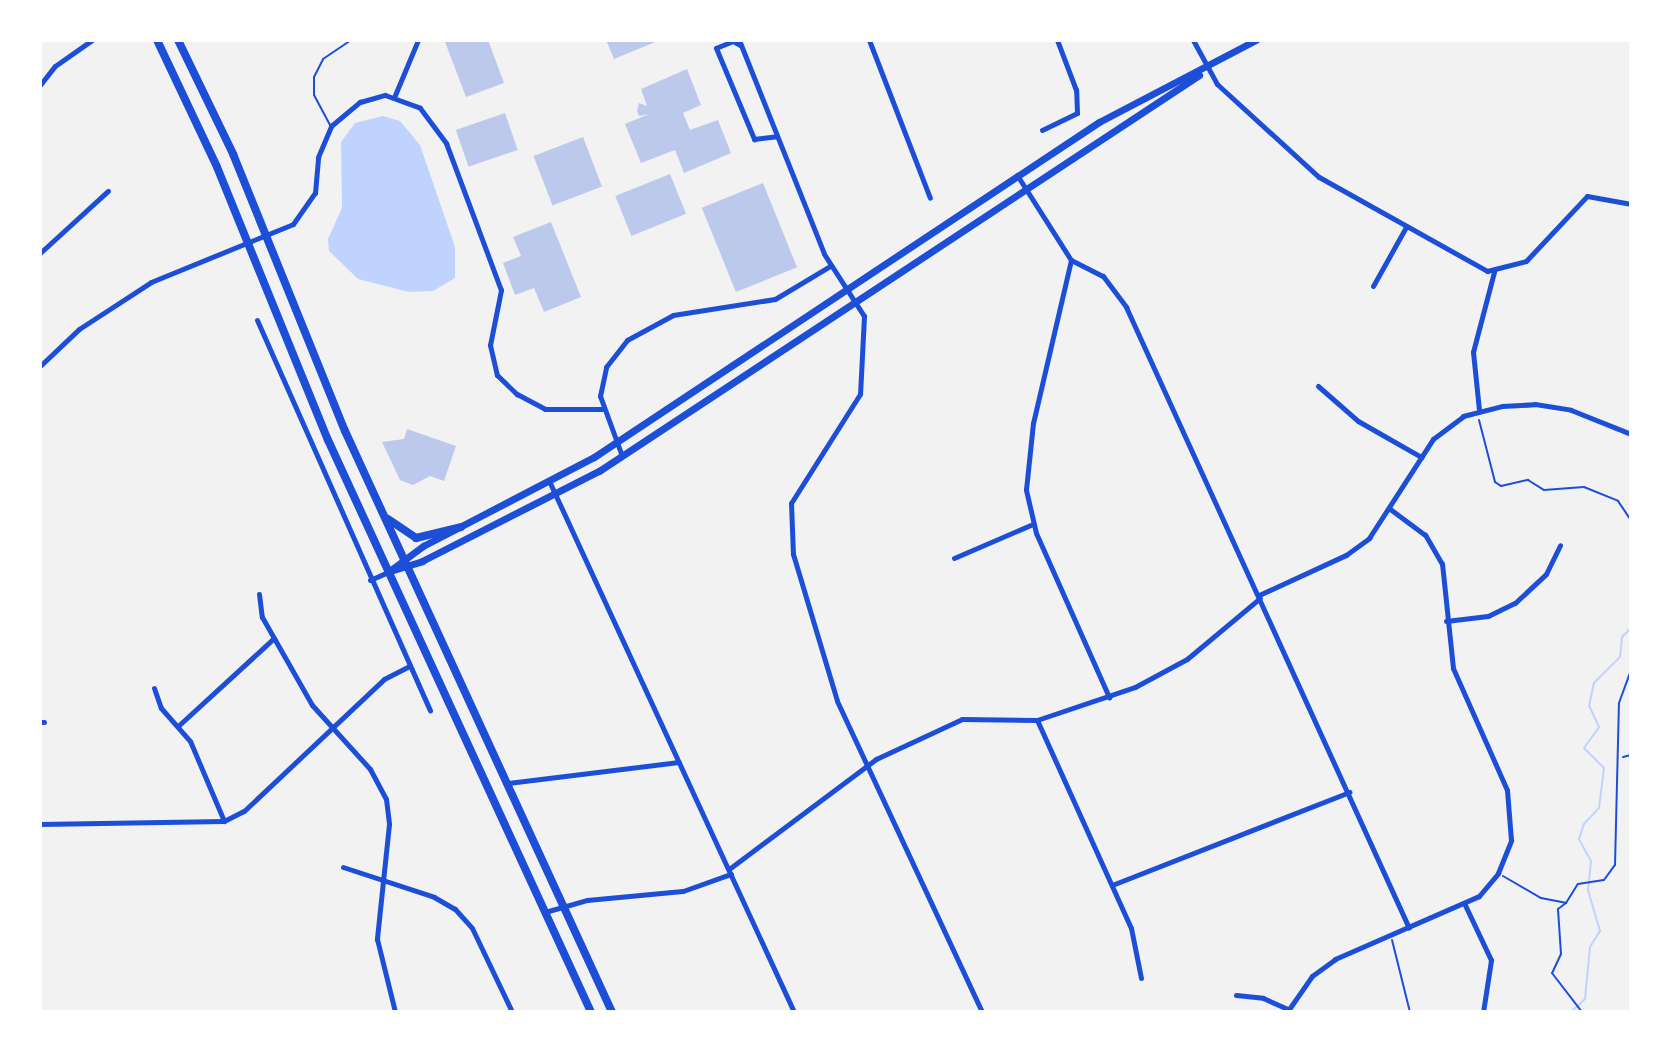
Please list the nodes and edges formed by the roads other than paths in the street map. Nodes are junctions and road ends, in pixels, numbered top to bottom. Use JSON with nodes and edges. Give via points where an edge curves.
{"nodes":[{"id":1,"x":92,"y":40,"type":"edge"},
{"id":2,"x":157,"y":40,"type":"edge"},
{"id":3,"x":178,"y":40,"type":"edge"},
{"id":4,"x":351,"y":40,"type":"edge"},
{"id":5,"x":418,"y":40,"type":"edge"},
{"id":6,"x":713,"y":40,"type":"edge"},
{"id":7,"x":869,"y":40,"type":"edge"},
{"id":8,"x":1057,"y":40,"type":"edge"},
{"id":9,"x":1193,"y":40,"type":"edge"},
{"id":10,"x":1256,"y":40,"type":"edge"},
{"id":11,"x":740,"y":43,"type":"edge"},
{"id":12,"x":716,"y":48,"type":"junction"},
{"id":13,"x":1206,"y":69,"type":"junction"},
{"id":14,"x":40,"y":85,"type":"edge"},
{"id":15,"x":395,"y":95,"type":"junction"},
{"id":16,"x":331,"y":126,"type":"junction"},
{"id":17,"x":1042,"y":130,"type":"dead end"},
{"id":18,"x":777,"y":136,"type":"junction"},
{"id":19,"x":1017,"y":175,"type":"junction"},
{"id":20,"x":1025,"y":187,"type":"junction"},
{"id":21,"x":108,"y":191,"type":"dead end"},
{"id":22,"x":930,"y":198,"type":"dead end"},
{"id":23,"x":1631,"y":204,"type":"edge"},
{"id":24,"x":1406,"y":227,"type":"junction"},
{"id":25,"x":266,"y":235,"type":"junction"},
{"id":26,"x":248,"y":241,"type":"junction"},
{"id":27,"x":40,"y":253,"type":"edge"},
{"id":28,"x":1071,"y":260,"type":"junction"},
{"id":29,"x":830,"y":266,"type":"junction"},
{"id":30,"x":1494,"y":272,"type":"junction"},
{"id":31,"x":1373,"y":286,"type":"dead end"},
{"id":32,"x":845,"y":287,"type":"junction"},
{"id":33,"x":855,"y":299,"type":"junction"},
{"id":34,"x":257,"y":320,"type":"dead end"},
{"id":35,"x":40,"y":366,"type":"edge"},
{"id":36,"x":1318,"y":386,"type":"dead end"},
{"id":37,"x":602,"y":409,"type":"junction"},
{"id":38,"x":1478,"y":411,"type":"junction"},
{"id":39,"x":1631,"y":434,"type":"edge"},
{"id":40,"x":615,"y":443,"type":"junction"},
{"id":41,"x":622,"y":456,"type":"junction"},
{"id":42,"x":1421,"y":457,"type":"junction"},
{"id":43,"x":550,"y":483,"type":"junction"},
{"id":44,"x":556,"y":496,"type":"junction"},
{"id":45,"x":378,"y":506,"type":"junction"},
{"id":46,"x":1390,"y":509,"type":"junction"},
{"id":47,"x":1033,"y":524,"type":"junction"},
{"id":48,"x":461,"y":527,"type":"junction"},
{"id":49,"x":1560,"y":545,"type":"dead end"},
{"id":50,"x":954,"y":558,"type":"dead end"},
{"id":51,"x":405,"y":563,"type":"junction"},
{"id":52,"x":388,"y":572,"type":"junction"},
{"id":53,"x":370,"y":580,"type":"junction"},
{"id":54,"x":259,"y":594,"type":"dead end"},
{"id":55,"x":1259,"y":596,"type":"junction"},
{"id":56,"x":1446,"y":621,"type":"junction"},
{"id":57,"x":274,"y":638,"type":"junction"},
{"id":58,"x":409,"y":666,"type":"junction"},
{"id":59,"x":154,"y":688,"type":"dead end"},
{"id":60,"x":1109,"y":697,"type":"junction"},
{"id":61,"x":430,"y":710,"type":"dead end"},
{"id":62,"x":1037,"y":720,"type":"junction"},
{"id":63,"x":178,"y":726,"type":"junction"},
{"id":64,"x":331,"y":728,"type":"junction"},
{"id":65,"x":679,"y":762,"type":"junction"},
{"id":66,"x":867,"y":765,"type":"junction"},
{"id":67,"x":507,"y":783,"type":"junction"},
{"id":68,"x":1349,"y":792,"type":"junction"},
{"id":69,"x":224,"y":821,"type":"junction"},
{"id":70,"x":40,"y":824,"type":"edge"},
{"id":71,"x":343,"y":867,"type":"dead end"},
{"id":72,"x":730,"y":871,"type":"junction"},
{"id":73,"x":383,"y":880,"type":"junction"},
{"id":74,"x":1112,"y":885,"type":"junction"},
{"id":75,"x":562,"y":905,"type":"junction"},
{"id":76,"x":1465,"y":905,"type":"junction"},
{"id":77,"x":545,"y":912,"type":"junction"},
{"id":78,"x":1409,"y":928,"type":"junction"},
{"id":79,"x":1141,"y":978,"type":"dead end"},
{"id":80,"x":1236,"y":995,"type":"dead end"},
{"id":81,"x":1288,"y":1011,"type":"edge"},
{"id":82,"x":395,"y":1012,"type":"edge"},
{"id":83,"x":512,"y":1012,"type":"edge"},
{"id":84,"x":591,"y":1012,"type":"edge"},
{"id":85,"x":612,"y":1012,"type":"edge"},
{"id":86,"x":794,"y":1012,"type":"edge"},
{"id":87,"x":982,"y":1012,"type":"edge"},
{"id":88,"x":1483,"y":1012,"type":"edge"}],
"edges":[{"from":1,"to":14,"type":"street","via":[[55,66]]},
{"from":2,"to":26,"type":"main road"},
{"from":3,"to":25,"type":"main road"},
{"from":4,"to":16,"type":"lane","via":[[323,59],[314,77],[314,95]]},
{"from":5,"to":15,"type":"street"},
{"from":6,"to":12,"type":"street"},
{"from":7,"to":22,"type":"street"},
{"from":8,"to":17,"type":"street","via":[[1077,113]]},
{"from":9,"to":13,"type":"street"},
{"from":10,"to":13,"type":"main road"},
{"from":11,"to":12,"type":"street"},
{"from":11,"to":18,"type":"street"},
{"from":12,"to":18,"type":"street","via":[[754,139]]},
{"from":13,"to":19,"type":"main road","via":[[1119,110]]},
{"from":13,"to":20,"type":"main road"},
{"from":13,"to":24,"type":"street","via":[[1319,177]]},
{"from":15,"to":16,"type":"street","via":[[360,102]]},
{"from":15,"to":37,"type":"street","via":[[420,108],[439,128],[497,272],[501,305],[490,345],[497,375],[545,409]]},
{"from":16,"to":25,"type":"street","via":[[318,157],[311,203],[293,224]]},
{"from":18,"to":29,"type":"street"},
{"from":19,"to":20,"type":"street"},
{"from":19,"to":32,"type":"main road"},
{"from":20,"to":28,"type":"street"},
{"from":20,"to":33,"type":"main road"},
{"from":21,"to":27,"type":"street"},
{"from":23,"to":30,"type":"street","via":[[1587,196],[1534,255]]},
{"from":24,"to":30,"type":"street"},
{"from":24,"to":31,"type":"street"},
{"from":25,"to":26,"type":"street"},
{"from":25,"to":45,"type":"main road"},
{"from":26,"to":35,"type":"street","via":[[115,303]]},
{"from":26,"to":52,"type":"main road"},
{"from":28,"to":47,"type":"street","via":[[1026,457]]},
{"from":28,"to":55,"type":"street","via":[[1103,276],[1126,307]]},
{"from":29,"to":32,"type":"street"},
{"from":29,"to":37,"type":"street","via":[[775,299],[681,313],[638,332],[606,367]]},
{"from":30,"to":38,"type":"street","via":[[1473,352]]},
{"from":32,"to":33,"type":"street"},
{"from":32,"to":40,"type":"main road"},
{"from":33,"to":41,"type":"main road"},
{"from":33,"to":66,"type":"street","via":[[866,326],[860,394],[794,496],[788,526],[831,685]]},
{"from":34,"to":53,"type":"street"},
{"from":36,"to":42,"type":"street","via":[[1358,421]]},
{"from":37,"to":40,"type":"street"},
{"from":38,"to":39,"type":"street","via":[[1519,404],[1554,407]]},
{"from":38,"to":42,"type":"street","via":[[1442,430]]},
{"from":40,"to":41,"type":"street"},
{"from":40,"to":43,"type":"main road"},
{"from":41,"to":44,"type":"main road"},
{"from":42,"to":46,"type":"street"},
{"from":43,"to":44,"type":"street"},
{"from":43,"to":48,"type":"main road"},
{"from":44,"to":51,"type":"main road"},
{"from":44,"to":65,"type":"street"},
{"from":45,"to":48,"type":"main road","via":[[396,528],[416,538]]},
{"from":45,"to":51,"type":"main road"},
{"from":46,"to":55,"type":"street","via":[[1358,548]]},
{"from":46,"to":56,"type":"street","via":[[1416,526],[1437,553]]},
{"from":47,"to":50,"type":"street"},
{"from":47,"to":60,"type":"street"},
{"from":48,"to":51,"type":"main road"},
{"from":49,"to":56,"type":"street","via":[[1546,574],[1515,603],[1488,616]]},
{"from":51,"to":52,"type":"main road"},
{"from":51,"to":67,"type":"main road"},
{"from":52,"to":53,"type":"street"},
{"from":52,"to":77,"type":"main road"},
{"from":53,"to":58,"type":"street"},
{"from":54,"to":57,"type":"street","via":[[262,617]]},
{"from":55,"to":60,"type":"street","via":[[1175,668]]},
{"from":55,"to":68,"type":"street"},
{"from":56,"to":76,"type":"street","via":[[1457,681],[1511,804],[1511,840],[1498,873]]},
{"from":57,"to":63,"type":"street"},
{"from":57,"to":64,"type":"street"},
{"from":58,"to":61,"type":"street"},
{"from":58,"to":64,"type":"street","via":[[384,679]]},
{"from":59,"to":63,"type":"street","via":[[161,708]]},
{"from":60,"to":62,"type":"street"},
{"from":62,"to":66,"type":"street","via":[[962,719]]},
{"from":62,"to":74,"type":"street"},
{"from":63,"to":69,"type":"street"},
{"from":64,"to":69,"type":"street","via":[[244,811]]},
{"from":64,"to":73,"type":"street","via":[[370,769],[386,799]]},
{"from":65,"to":67,"type":"street"},
{"from":65,"to":72,"type":"street"},
{"from":66,"to":72,"type":"street"},
{"from":66,"to":87,"type":"street"},
{"from":67,"to":75,"type":"main road"},
{"from":68,"to":74,"type":"street"},
{"from":68,"to":78,"type":"street"},
{"from":69,"to":70,"type":"street"},
{"from":71,"to":73,"type":"street"},
{"from":72,"to":75,"type":"street","via":[[683,891]]},
{"from":72,"to":86,"type":"street"},
{"from":73,"to":82,"type":"street","via":[[378,950]]},
{"from":73,"to":83,"type":"street","via":[[434,897],[464,918]]},
{"from":74,"to":79,"type":"street","via":[[1135,938]]},
{"from":75,"to":77,"type":"street"},
{"from":75,"to":85,"type":"main road"},
{"from":76,"to":78,"type":"street"},
{"from":76,"to":88,"type":"street","via":[[1491,960]]},
{"from":77,"to":84,"type":"main road"},
{"from":78,"to":81,"type":"street","via":[[1323,966]]},
{"from":80,"to":81,"type":"street","via":[[1263,998]]}]}
